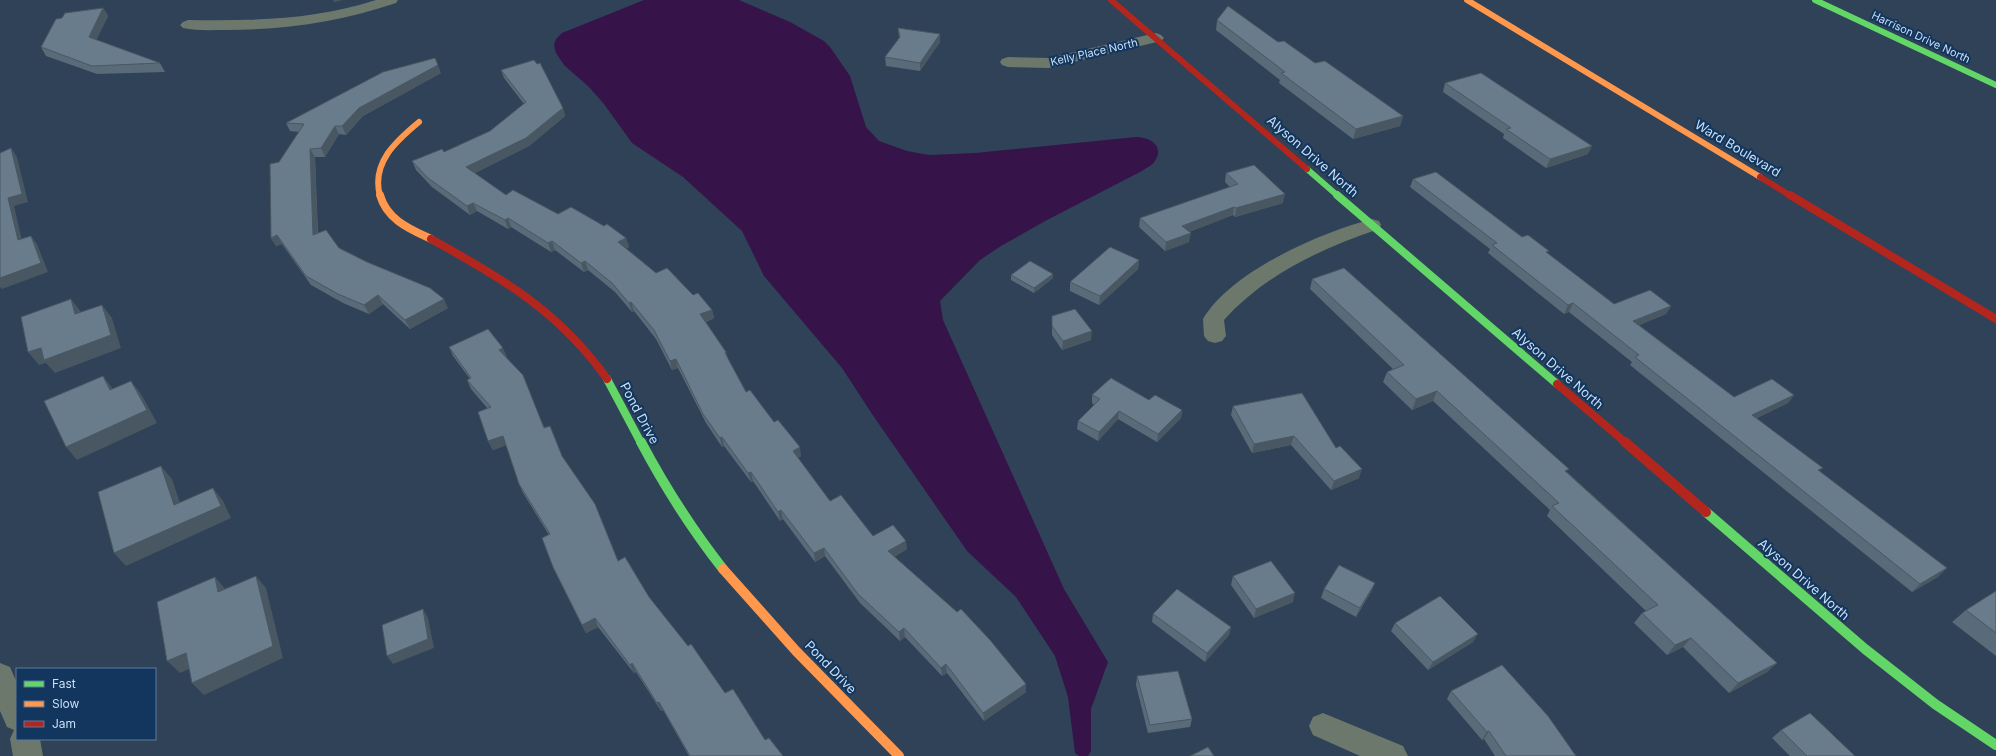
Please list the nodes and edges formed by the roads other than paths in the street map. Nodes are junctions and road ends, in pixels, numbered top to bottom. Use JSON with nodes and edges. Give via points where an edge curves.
{"nodes":[{"id":1,"x":391,"y":0,"type":"edge"},
{"id":2,"x":1112,"y":0,"type":"edge"},
{"id":3,"x":1467,"y":0,"type":"edge"},
{"id":4,"x":1814,"y":0,"type":"edge"},
{"id":5,"x":188,"y":25,"type":"dead end"},
{"id":6,"x":1156,"y":38,"type":"junction"},
{"id":7,"x":1008,"y":62,"type":"dead end"},
{"id":8,"x":1996,"y":85,"type":"edge"},
{"id":9,"x":419,"y":122,"type":"dead end"},
{"id":10,"x":1372,"y":225,"type":"junction"},
{"id":11,"x":1996,"y":319,"type":"edge"},
{"id":12,"x":1215,"y":336,"type":"dead end"},
{"id":13,"x":0,"y":676,"type":"edge"},
{"id":14,"x":16,"y":716,"type":"edge"},
{"id":15,"x":1323,"y":726,"type":"dead end"},
{"id":16,"x":25,"y":740,"type":"edge"},
{"id":17,"x":1996,"y":745,"type":"edge"},
{"id":18,"x":28,"y":756,"type":"edge"},
{"id":19,"x":899,"y":756,"type":"edge"},
{"id":20,"x":1393,"y":756,"type":"edge"}],
"edges":[{"from":1,"to":5,"type":"street","via":[[361,10],[306,21],[261,25]]},
{"from":2,"to":6,"type":"street","name":"Alyson Drive North"},
{"from":3,"to":11,"type":"street","name":"Ward Boulevard"},
{"from":4,"to":8,"type":"street","name":"Harrison Drive North"},
{"from":6,"to":7,"type":"street","name":"Kelly Place North","via":[[1049,63]]},
{"from":6,"to":10,"type":"street","name":"Alyson Drive North"},
{"from":9,"to":19,"type":"street","name":"Pond Drive","via":[[401,135],[380,165],[376,180],[383,206],[394,219],[512,285],[548,311],[580,342],[624,406],[657,474],[699,538],[757,609]]},
{"from":10,"to":12,"type":"street","via":[[1306,250],[1259,277],[1227,302],[1213,319]]},
{"from":10,"to":17,"type":"street","name":"Alyson Drive North","via":[[1865,649],[1935,704]]},
{"from":13,"to":14,"type":"street"},
{"from":15,"to":20,"type":"street"},
{"from":16,"to":18,"type":"street"}]}
